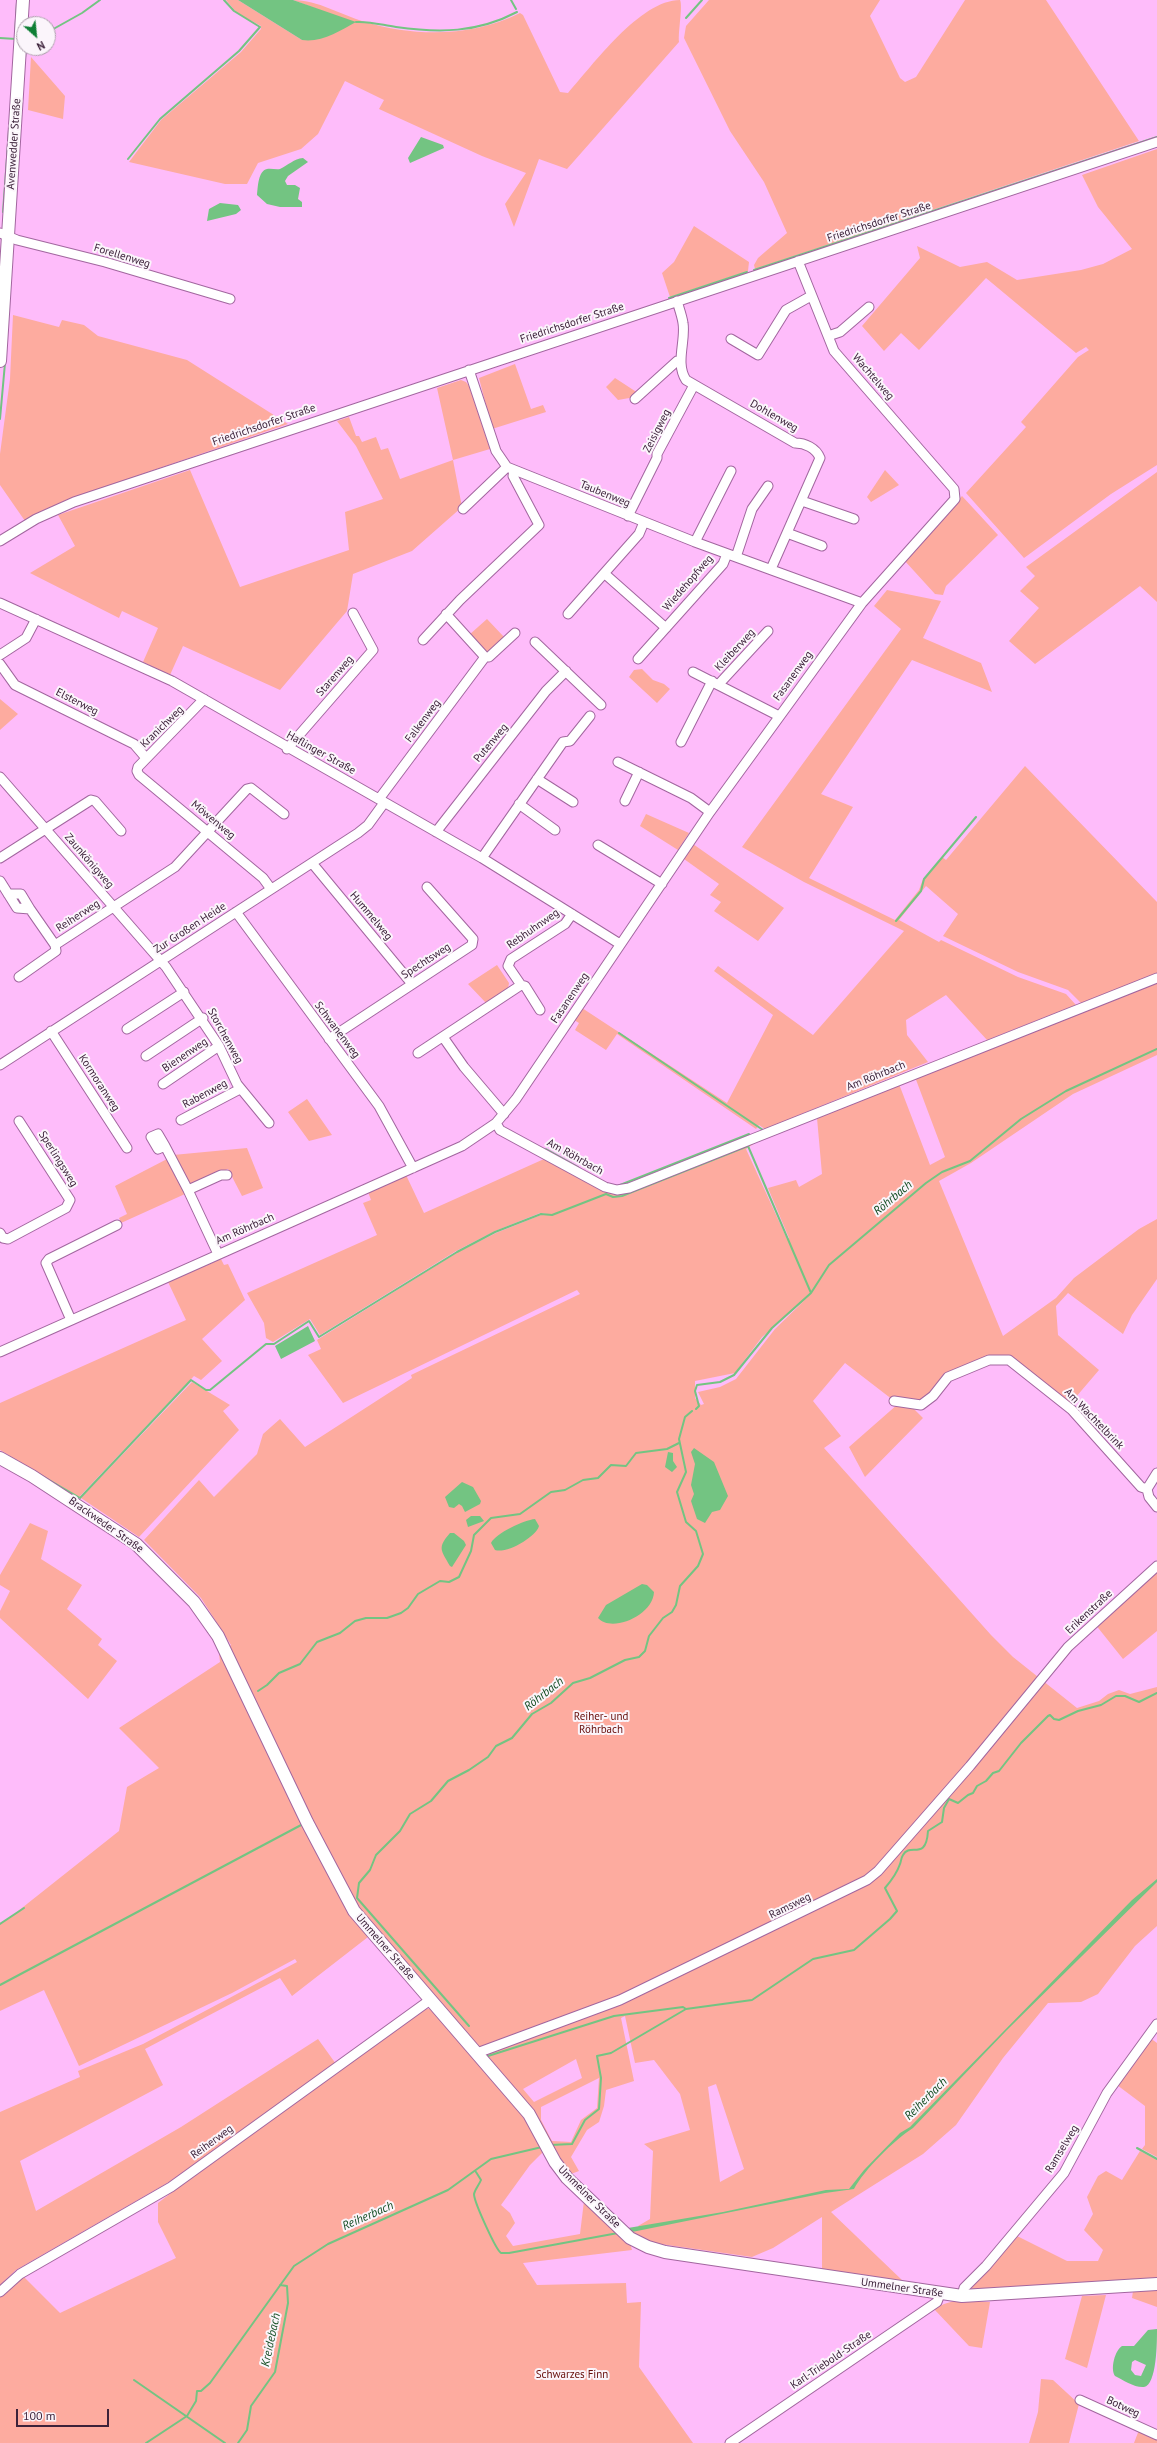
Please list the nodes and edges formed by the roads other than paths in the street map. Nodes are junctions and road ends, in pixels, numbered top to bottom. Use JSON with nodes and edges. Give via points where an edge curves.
{"nodes":[{"id":1,"x":23,"y":0,"type":"edge"},
{"id":2,"x":1157,"y":142,"type":"edge"},
{"id":3,"x":4,"y":234,"type":"edge"},
{"id":4,"x":798,"y":261,"type":"junction"},
{"id":5,"x":811,"y":296,"type":"junction"},
{"id":6,"x":230,"y":299,"type":"dead end"},
{"id":7,"x":677,"y":301,"type":"junction"},
{"id":8,"x":869,"y":307,"type":"dead end"},
{"id":9,"x":828,"y":336,"type":"junction"},
{"id":10,"x":731,"y":339,"type":"dead end"},
{"id":11,"x":681,"y":360,"type":"junction"},
{"id":12,"x":0,"y":361,"type":"edge"},
{"id":13,"x":469,"y":370,"type":"junction"},
{"id":14,"x":694,"y":385,"type":"junction"},
{"id":15,"x":636,"y":399,"type":"dead end"},
{"id":16,"x":511,"y":468,"type":"junction"},
{"id":17,"x":731,"y":471,"type":"dead end"},
{"id":18,"x":768,"y":486,"type":"dead end"},
{"id":19,"x":956,"y":493,"type":"joint"},
{"id":20,"x":802,"y":500,"type":"junction"},
{"id":21,"x":463,"y":509,"type":"dead end"},
{"id":22,"x":628,"y":516,"type":"junction"},
{"id":23,"x":854,"y":519,"type":"dead end"},
{"id":24,"x":644,"y":522,"type":"junction"},
{"id":25,"x":787,"y":533,"type":"junction"},
{"id":26,"x":0,"y":541,"type":"edge"},
{"id":27,"x":695,"y":542,"type":"junction"},
{"id":28,"x":822,"y":546,"type":"dead end"},
{"id":29,"x":727,"y":554,"type":"junction"},
{"id":30,"x":736,"y":557,"type":"junction"},
{"id":31,"x":771,"y":569,"type":"junction"},
{"id":32,"x":605,"y":574,"type":"junction"},
{"id":33,"x":0,"y":602,"type":"edge"},
{"id":34,"x":862,"y":603,"type":"junction"},
{"id":35,"x":354,"y":613,"type":"dead end"},
{"id":36,"x":446,"y":614,"type":"junction"},
{"id":37,"x":568,"y":614,"type":"dead end"},
{"id":38,"x":36,"y":619,"type":"junction"},
{"id":39,"x":666,"y":628,"type":"junction"},
{"id":40,"x":768,"y":631,"type":"dead end"},
{"id":41,"x":515,"y":633,"type":"dead end"},
{"id":42,"x":423,"y":640,"type":"dead end"},
{"id":43,"x":535,"y":642,"type":"dead end"},
{"id":44,"x":0,"y":655,"type":"edge"},
{"id":45,"x":485,"y":657,"type":"junction"},
{"id":46,"x":638,"y":659,"type":"dead end"},
{"id":47,"x":0,"y":664,"type":"edge"},
{"id":48,"x":566,"y":671,"type":"junction"},
{"id":49,"x":693,"y":672,"type":"dead end"},
{"id":50,"x":716,"y":683,"type":"junction"},
{"id":51,"x":204,"y":699,"type":"junction"},
{"id":52,"x":601,"y":705,"type":"dead end"},
{"id":53,"x":590,"y":716,"type":"dead end"},
{"id":54,"x":779,"y":716,"type":"junction"},
{"id":55,"x":681,"y":742,"type":"dead end"},
{"id":56,"x":287,"y":749,"type":"junction"},
{"id":57,"x":146,"y":758,"type":"junction"},
{"id":58,"x":618,"y":762,"type":"dead end"},
{"id":59,"x":137,"y":771,"type":"joint"},
{"id":60,"x":638,"y":772,"type":"junction"},
{"id":61,"x":0,"y":777,"type":"edge"},
{"id":62,"x":537,"y":779,"type":"junction"},
{"id":63,"x":382,"y":801,"type":"junction"},
{"id":64,"x":625,"y":801,"type":"dead end"},
{"id":65,"x":573,"y":802,"type":"dead end"},
{"id":66,"x":519,"y":804,"type":"junction"},
{"id":67,"x":710,"y":812,"type":"junction"},
{"id":68,"x":284,"y":814,"type":"dead end"},
{"id":69,"x":45,"y":829,"type":"junction"},
{"id":70,"x":555,"y":830,"type":"dead end"},
{"id":71,"x":120,"y":831,"type":"dead end"},
{"id":72,"x":208,"y":832,"type":"junction"},
{"id":73,"x":436,"y":832,"type":"junction"},
{"id":74,"x":598,"y":845,"type":"dead end"},
{"id":75,"x":0,"y":858,"type":"edge"},
{"id":76,"x":482,"y":858,"type":"junction"},
{"id":77,"x":312,"y":863,"type":"junction"},
{"id":78,"x":0,"y":881,"type":"edge"},
{"id":79,"x":662,"y":884,"type":"junction"},
{"id":80,"x":427,"y":887,"type":"dead end"},
{"id":81,"x":271,"y":889,"type":"junction"},
{"id":82,"x":114,"y":907,"type":"junction"},
{"id":83,"x":236,"y":912,"type":"junction"},
{"id":84,"x":572,"y":914,"type":"junction"},
{"id":85,"x":620,"y":944,"type":"junction"},
{"id":86,"x":55,"y":945,"type":"junction"},
{"id":87,"x":160,"y":961,"type":"junction"},
{"id":88,"x":19,"y":977,"type":"dead end"},
{"id":89,"x":1157,"y":978,"type":"edge"},
{"id":90,"x":412,"y":984,"type":"junction"},
{"id":91,"x":520,"y":985,"type":"junction"},
{"id":92,"x":184,"y":992,"type":"junction"},
{"id":93,"x":540,"y":1010,"type":"dead end"},
{"id":94,"x":203,"y":1018,"type":"junction"},
{"id":95,"x":127,"y":1029,"type":"dead end"},
{"id":96,"x":51,"y":1031,"type":"junction"},
{"id":97,"x":443,"y":1037,"type":"junction"},
{"id":98,"x":329,"y":1039,"type":"junction"},
{"id":99,"x":220,"y":1046,"type":"junction"},
{"id":100,"x":418,"y":1053,"type":"dead end"},
{"id":101,"x":146,"y":1056,"type":"dead end"},
{"id":102,"x":0,"y":1065,"type":"edge"},
{"id":103,"x":163,"y":1084,"type":"dead end"},
{"id":104,"x":240,"y":1089,"type":"junction"},
{"id":105,"x":504,"y":1114,"type":"junction"},
{"id":106,"x":181,"y":1120,"type":"dead end"},
{"id":107,"x":19,"y":1121,"type":"dead end"},
{"id":108,"x":269,"y":1123,"type":"dead end"},
{"id":109,"x":496,"y":1124,"type":"junction"},
{"id":110,"x":164,"y":1146,"type":"dead end"},
{"id":111,"x":126,"y":1148,"type":"dead end"},
{"id":112,"x":413,"y":1168,"type":"junction"},
{"id":113,"x":227,"y":1175,"type":"dead end"},
{"id":114,"x":188,"y":1190,"type":"junction"},
{"id":115,"x":117,"y":1225,"type":"dead end"},
{"id":116,"x":0,"y":1233,"type":"edge"},
{"id":117,"x":218,"y":1254,"type":"junction"},
{"id":118,"x":71,"y":1320,"type":"junction"},
{"id":119,"x":0,"y":1352,"type":"edge"},
{"id":120,"x":894,"y":1401,"type":"dead end"},
{"id":121,"x":0,"y":1458,"type":"edge"},
{"id":122,"x":1157,"y":1473,"type":"edge"},
{"id":123,"x":1147,"y":1489,"type":"junction"},
{"id":124,"x":1157,"y":1507,"type":"edge"},
{"id":125,"x":1157,"y":1566,"type":"edge"},
{"id":126,"x":225,"y":1650,"type":"joint"},
{"id":127,"x":1040,"y":1679,"type":"joint"},
{"id":128,"x":430,"y":2000,"type":"junction"},
{"id":129,"x":1157,"y":2024,"type":"edge"},
{"id":130,"x":477,"y":2053,"type":"junction"},
{"id":131,"x":1157,"y":2284,"type":"edge"},
{"id":132,"x":0,"y":2292,"type":"edge"},
{"id":133,"x":940,"y":2294,"type":"junction"},
{"id":134,"x":962,"y":2296,"type":"junction"},
{"id":135,"x":1080,"y":2400,"type":"dead end"},
{"id":136,"x":1157,"y":2436,"type":"edge"},
{"id":137,"x":730,"y":2443,"type":"edge"}],
"edges":[{"from":1,"to":3,"type":"main road","name":"Avenwedder Straße"},
{"from":2,"to":4,"type":"street","name":"Friedrichsdorfer Straße"},
{"from":3,"to":6,"type":"street","name":"Forellenweg"},
{"from":3,"to":12,"type":"main road","name":"Avenwedder Straße"},
{"from":4,"to":5,"type":"street","name":"Wachtelweg"},
{"from":4,"to":7,"type":"street","name":"Friedrichsdorfer Straße"},
{"from":5,"to":9,"type":"street","name":"Wachtelweg"},
{"from":5,"to":10,"type":"street","via":[[786,310],[758,355]]},
{"from":7,"to":11,"type":"street","via":[[683,323]]},
{"from":7,"to":13,"type":"street","name":"Friedrichsdorfer Straße"},
{"from":8,"to":9,"type":"street","via":[[840,332]]},
{"from":9,"to":19,"type":"street","name":"Wachtelweg","via":[[834,351]]},
{"from":11,"to":14,"type":"street","via":[[682,374]]},
{"from":11,"to":15,"type":"street"},
{"from":13,"to":16,"type":"street","via":[[496,451]]},
{"from":13,"to":26,"type":"street","name":"Friedrichsdorfer Straße","via":[[74,502],[36,519]]},
{"from":14,"to":20,"type":"street","name":"Dohlenweg","via":[[796,442],[804,443],[818,453],[820,458]]},
{"from":14,"to":22,"type":"street","name":"Zeisigweg","via":[[656,454],[657,458]]},
{"from":16,"to":21,"type":"street"},
{"from":16,"to":22,"type":"street","name":"Taubenweg"},
{"from":16,"to":36,"type":"street","via":[[539,526]]},
{"from":17,"to":27,"type":"street"},
{"from":18,"to":30,"type":"street","via":[[752,509]]},
{"from":19,"to":34,"type":"street","name":"Fasanenweg","via":[[955,499]]},
{"from":20,"to":23,"type":"street"},
{"from":20,"to":25,"type":"street","name":"Dohlenweg"},
{"from":22,"to":24,"type":"street","name":"Taubenweg"},
{"from":24,"to":27,"type":"street","name":"Taubenweg"},
{"from":24,"to":32,"type":"street","via":[[639,534]]},
{"from":25,"to":28,"type":"street"},
{"from":25,"to":31,"type":"street","name":"Dohlenweg"},
{"from":27,"to":29,"type":"street","name":"Taubenweg"},
{"from":29,"to":30,"type":"street","name":"Taubenweg"},
{"from":29,"to":39,"type":"street","name":"Wiedehopfweg","via":[[723,564]]},
{"from":30,"to":31,"type":"street","name":"Taubenweg"},
{"from":31,"to":34,"type":"street","name":"Taubenweg"},
{"from":32,"to":37,"type":"street"},
{"from":32,"to":39,"type":"street","name":"Wiedehopfweg"},
{"from":33,"to":38,"type":"street","name":"Haflinger Straße"},
{"from":34,"to":54,"type":"street","name":"Fasanenweg"},
{"from":35,"to":56,"type":"street","name":"Starenweg","via":[[372,650]]},
{"from":36,"to":42,"type":"street"},
{"from":36,"to":45,"type":"street"},
{"from":38,"to":44,"type":"street","via":[[26,638]]},
{"from":38,"to":51,"type":"street","name":"Haflinger Straße","via":[[172,681]]},
{"from":39,"to":46,"type":"street","name":"Wiedehopfweg"},
{"from":40,"to":50,"type":"street","name":"Kleiberweg"},
{"from":41,"to":45,"type":"street","name":"Falkenweg","via":[[489,657]]},
{"from":43,"to":48,"type":"street"},
{"from":45,"to":63,"type":"street","name":"Falkenweg"},
{"from":47,"to":57,"type":"street","name":"Elsterweg","via":[[15,685],[134,744]]},
{"from":48,"to":52,"type":"street"},
{"from":48,"to":73,"type":"street","name":"Putenweg","via":[[546,691]]},
{"from":49,"to":50,"type":"street","name":"Kleiberweg"},
{"from":50,"to":54,"type":"street","name":"Kleiberweg"},
{"from":50,"to":55,"type":"street","name":"Kleiberweg"},
{"from":51,"to":56,"type":"street","name":"Haflinger Straße"},
{"from":51,"to":57,"type":"street","name":"Kranichweg"},
{"from":53,"to":62,"type":"street","via":[[570,741],[563,742]]},
{"from":54,"to":67,"type":"street","name":"Fasanenweg"},
{"from":56,"to":63,"type":"street","name":"Haflinger Straße"},
{"from":57,"to":59,"type":"street","name":"Kranichweg"},
{"from":58,"to":60,"type":"street"},
{"from":59,"to":72,"type":"street","name":"Möwenweg","via":[[139,776]]},
{"from":60,"to":64,"type":"street"},
{"from":60,"to":67,"type":"street","via":[[691,798]]},
{"from":61,"to":69,"type":"street","name":"Zaunkönigweg"},
{"from":62,"to":65,"type":"street"},
{"from":62,"to":66,"type":"street"},
{"from":63,"to":73,"type":"street","name":"Haflinger Straße"},
{"from":63,"to":77,"type":"street","name":"Zur Großen Heide","via":[[368,826]]},
{"from":66,"to":70,"type":"street"},
{"from":66,"to":76,"type":"street"},
{"from":67,"to":79,"type":"street","name":"Fasanenweg"},
{"from":68,"to":72,"type":"street","name":"Reiherweg","via":[[251,788]]},
{"from":69,"to":71,"type":"street","via":[[91,800],[95,801]]},
{"from":69,"to":75,"type":"street"},
{"from":69,"to":82,"type":"street","name":"Zaunkönigweg"},
{"from":72,"to":81,"type":"street","name":"Möwenweg","via":[[263,878]]},
{"from":72,"to":82,"type":"street","name":"Reiherweg","via":[[175,867]]},
{"from":73,"to":76,"type":"street","name":"Haflinger Straße"},
{"from":74,"to":79,"type":"street"},
{"from":76,"to":84,"type":"street","name":"Haflinger Straße"},
{"from":77,"to":81,"type":"street","name":"Zur Großen Heide"},
{"from":77,"to":90,"type":"street","name":"Hummelweg"},
{"from":78,"to":86,"type":"street","name":"Reiherweg","via":[[17,908],[30,909]]},
{"from":79,"to":85,"type":"street","name":"Fasanenweg"},
{"from":80,"to":90,"type":"street","name":"Spechtsweg","via":[[473,939],[472,945]]},
{"from":81,"to":83,"type":"street","name":"Zur Großen Heide"},
{"from":82,"to":86,"type":"street","name":"Reiherweg"},
{"from":82,"to":87,"type":"street","name":"Zaunkönigweg"},
{"from":83,"to":87,"type":"street","name":"Zur Großen Heide"},
{"from":83,"to":98,"type":"street","name":"Schwanenweg"},
{"from":84,"to":85,"type":"street","name":"Haflinger Straße"},
{"from":84,"to":91,"type":"street","name":"Rebhuhnweg","via":[[565,924],[511,959],[508,966]]},
{"from":85,"to":105,"type":"street","name":"Fasanenweg"},
{"from":86,"to":88,"type":"street","name":"Reiherweg","via":[[55,954]]},
{"from":87,"to":92,"type":"street","name":"Storchenweg"},
{"from":87,"to":96,"type":"street","name":"Zur Großen Heide"},
{"from":89,"to":109,"type":"street","name":"Am Röhrbach","via":[[629,1188],[617,1190],[605,1187],[506,1134]]},
{"from":90,"to":98,"type":"street","name":"Spechtsweg"},
{"from":91,"to":93,"type":"street","name":"Rebhuhnweg","via":[[524,986]]},
{"from":91,"to":97,"type":"street"},
{"from":92,"to":94,"type":"street","name":"Storchenweg"},
{"from":92,"to":95,"type":"street"},
{"from":94,"to":99,"type":"street","name":"Storchenweg"},
{"from":94,"to":101,"type":"street"},
{"from":96,"to":102,"type":"street","name":"Zur Großen Heide"},
{"from":96,"to":111,"type":"street","name":"Kormoranweg"},
{"from":97,"to":100,"type":"street"},
{"from":97,"to":105,"type":"street","via":[[464,1067]]},
{"from":98,"to":112,"type":"street","name":"Schwanenweg","via":[[383,1113]]},
{"from":99,"to":103,"type":"street","name":"Bienenweg"},
{"from":99,"to":104,"type":"street","name":"Storchenweg"},
{"from":104,"to":106,"type":"street","name":"Rabenweg"},
{"from":104,"to":108,"type":"street","name":"Storchenweg"},
{"from":105,"to":109,"type":"street","name":"Fasanenweg"},
{"from":107,"to":116,"type":"street","name":"Sperlingsweg","via":[[70,1200],[66,1208],[8,1239],[3,1238]]},
{"from":109,"to":112,"type":"street","name":"Am Röhrbach","via":[[462,1146]]},
{"from":110,"to":114,"type":"street"},
{"from":112,"to":117,"type":"street","name":"Am Röhrbach"},
{"from":113,"to":114,"type":"street","via":[[221,1175]]},
{"from":114,"to":117,"type":"street"},
{"from":115,"to":118,"type":"street","via":[[49,1259],[46,1263]]},
{"from":117,"to":118,"type":"street","name":"Am Röhrbach"},
{"from":118,"to":119,"type":"street","name":"Am Röhrbach"},
{"from":120,"to":123,"type":"street","name":"Am Wachtelbrink","via":[[921,1405],[933,1396],[948,1377],[989,1360],[1009,1360],[1072,1410],[1141,1487]]},
{"from":121,"to":126,"type":"main road","name":"Brackweder Straße","via":[[136,1544],[194,1602]]},
{"from":122,"to":123,"type":"street"},
{"from":123,"to":124,"type":"street","via":[[1149,1497]]},
{"from":125,"to":127,"type":"street","name":"Erikenstraße","via":[[1068,1647]]},
{"from":126,"to":128,"type":"main road","name":"Ummelner Straße","via":[[343,1894],[354,1911]]},
{"from":127,"to":130,"type":"street","name":"Ramsweg","via":[[970,1766],[878,1871],[867,1880],[620,2000]]},
{"from":128,"to":130,"type":"main road","name":"Ummelner Straße"},
{"from":128,"to":132,"type":"street","name":"Reiherweg","via":[[171,2186],[20,2274]]},
{"from":129,"to":134,"type":"street","name":"Ramselweg","via":[[1107,2093],[1064,2173],[986,2266],[964,2288]]},
{"from":130,"to":133,"type":"main road","name":"Ummelner Straße","via":[[528,2114],[567,2178],[630,2238],[665,2252]]},
{"from":131,"to":134,"type":"main road","name":"Ummelner Straße"},
{"from":133,"to":134,"type":"main road","name":"Ummelner Straße"},
{"from":133,"to":137,"type":"street","name":"Karl-Triebold-Straße","via":[[937,2302]]},
{"from":135,"to":136,"type":"street","name":"Botweg"}]}
